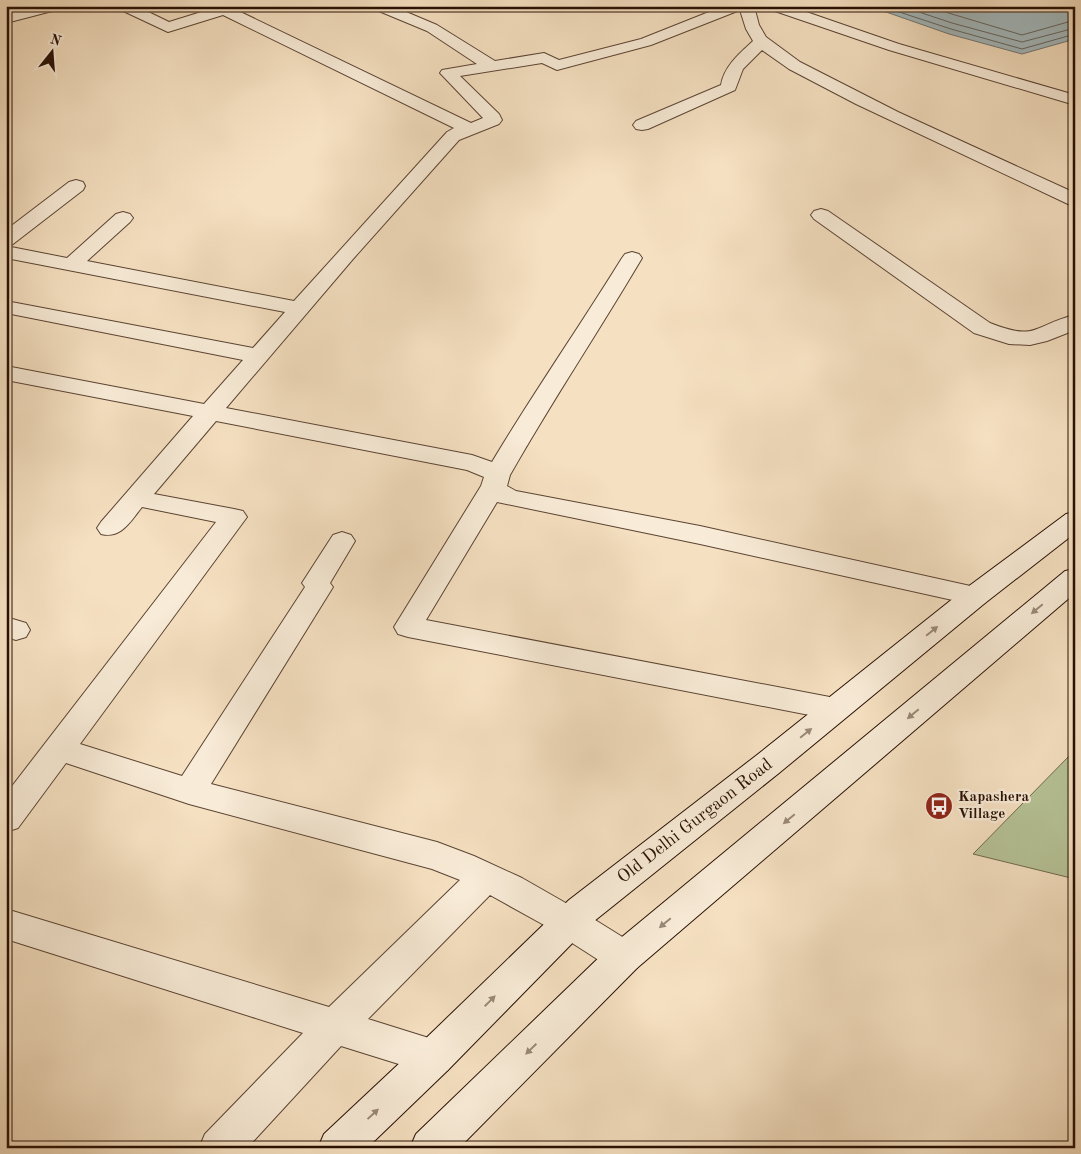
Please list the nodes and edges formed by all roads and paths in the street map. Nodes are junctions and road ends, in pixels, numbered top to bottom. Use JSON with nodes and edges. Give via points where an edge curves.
{"nodes":[{"id":1,"x":55,"y":6,"type":"edge"},
{"id":2,"x":124,"y":6,"type":"edge"},
{"id":3,"x":379,"y":6,"type":"edge"},
{"id":4,"x":738,"y":6,"type":"edge"},
{"id":5,"x":747,"y":6,"type":"edge"},
{"id":6,"x":774,"y":6,"type":"edge"},
{"id":7,"x":220,"y":8,"type":"edge"},
{"id":8,"x":6,"y":19,"type":"edge"},
{"id":9,"x":762,"y":41,"type":"junction"},
{"id":10,"x":492,"y":66,"type":"junction"},
{"id":11,"x":1075,"y":100,"type":"edge"},
{"id":12,"x":642,"y":125,"type":"dead end"},
{"id":13,"x":470,"y":129,"type":"junction"},
{"id":14,"x":76,"y":186,"type":"dead end"},
{"id":15,"x":1075,"y":200,"type":"edge"},
{"id":16,"x":821,"y":215,"type":"dead end"},
{"id":17,"x":123,"y":218,"type":"dead end"},
{"id":18,"x":6,"y":240,"type":"edge"},
{"id":19,"x":6,"y":252,"type":"edge"},
{"id":20,"x":632,"y":258,"type":"dead end"},
{"id":21,"x":72,"y":264,"type":"junction"},
{"id":22,"x":6,"y":307,"type":"edge"},
{"id":23,"x":300,"y":308,"type":"junction"},
{"id":24,"x":1075,"y":321,"type":"edge"},
{"id":25,"x":259,"y":356,"type":"junction"},
{"id":26,"x":6,"y":373,"type":"edge"},
{"id":27,"x":210,"y":412,"type":"junction"},
{"id":28,"x":495,"y":480,"type":"junction"},
{"id":29,"x":135,"y":498,"type":"junction"},
{"id":30,"x":1075,"y":520,"type":"edge"},
{"id":31,"x":110,"y":528,"type":"dead end"},
{"id":32,"x":342,"y":541,"type":"dead end"},
{"id":33,"x":1075,"y":578,"type":"edge"},
{"id":34,"x":975,"y":596,"type":"junction"},
{"id":35,"x":835,"y":709,"type":"junction"},
{"id":36,"x":60,"y":750,"type":"junction"},
{"id":37,"x":189,"y":791,"type":"junction"},
{"id":38,"x":6,"y":819,"type":"edge"},
{"id":39,"x":487,"y":876,"type":"junction"},
{"id":40,"x":569,"y":922,"type":"junction"},
{"id":41,"x":6,"y":924,"type":"edge"},
{"id":42,"x":624,"y":957,"type":"junction"},
{"id":43,"x":335,"y":1026,"type":"junction"},
{"id":44,"x":434,"y":1057,"type":"junction"},
{"id":45,"x":219,"y":1148,"type":"edge"},
{"id":46,"x":338,"y":1148,"type":"edge"},
{"id":47,"x":430,"y":1148,"type":"edge"}],
"edges":[{"from":1,"to":8,"type":"street"},
{"from":2,"to":7,"type":"street","via":[[168,27]]},
{"from":3,"to":10,"type":"street","via":[[432,28]]},
{"from":4,"to":10,"type":"street","via":[[646,42],[557,66],[544,58]]},
{"from":5,"to":9,"type":"street","via":[[751,24]]},
{"from":6,"to":11,"type":"street","via":[[921,55]]},
{"from":7,"to":13,"type":"street"},
{"from":9,"to":12,"type":"street","via":[[735,68],[729,87]]},
{"from":9,"to":15,"type":"street","via":[[785,59],[860,100]]},
{"from":10,"to":13,"type":"street","via":[[448,73],[493,118]]},
{"from":13,"to":23,"type":"street","via":[[453,136]]},
{"from":14,"to":18,"type":"street"},
{"from":16,"to":24,"type":"street","via":[[982,328],[1002,336],[1041,338]]},
{"from":17,"to":21,"type":"street"},
{"from":19,"to":21,"type":"street"},
{"from":20,"to":28,"type":"street","via":[[541,400]]},
{"from":21,"to":23,"type":"street"},
{"from":22,"to":25,"type":"street"},
{"from":23,"to":25,"type":"street"},
{"from":25,"to":27,"type":"street"},
{"from":26,"to":27,"type":"street"},
{"from":27,"to":28,"type":"street","via":[[456,459],[487,468]]},
{"from":27,"to":29,"type":"street"},
{"from":28,"to":34,"type":"street","via":[[497,491],[516,499]]},
{"from":28,"to":35,"type":"street","via":[[408,626]]},
{"from":29,"to":31,"type":"street"},
{"from":29,"to":36,"type":"street","via":[[234,517]]},
{"from":30,"to":34,"type":"street","name":"Old Delhi Gurgaon Road"},
{"from":32,"to":37,"type":"street","via":[[316,583],[319,587]]},
{"from":33,"to":42,"type":"street","one_way":true},
{"from":35,"to":34,"type":"street","name":"Old Delhi Gurgaon Road","one_way":true},
{"from":40,"to":35,"type":"street","name":"Old Delhi Gurgaon Road","one_way":true},
{"from":36,"to":37,"type":"street"},
{"from":36,"to":38,"type":"street"},
{"from":37,"to":39,"type":"street","via":[[437,856]]},
{"from":39,"to":40,"type":"street"},
{"from":39,"to":43,"type":"street"},
{"from":40,"to":42,"type":"street"},
{"from":44,"to":40,"type":"street","name":"Old Delhi Gurgaon Road","one_way":true},
{"from":41,"to":43,"type":"street"},
{"from":42,"to":47,"type":"street","one_way":true},
{"from":43,"to":44,"type":"street"},
{"from":43,"to":45,"type":"street"},
{"from":46,"to":44,"type":"street","name":"Old Delhi Gurgaon Road","one_way":true}]}
